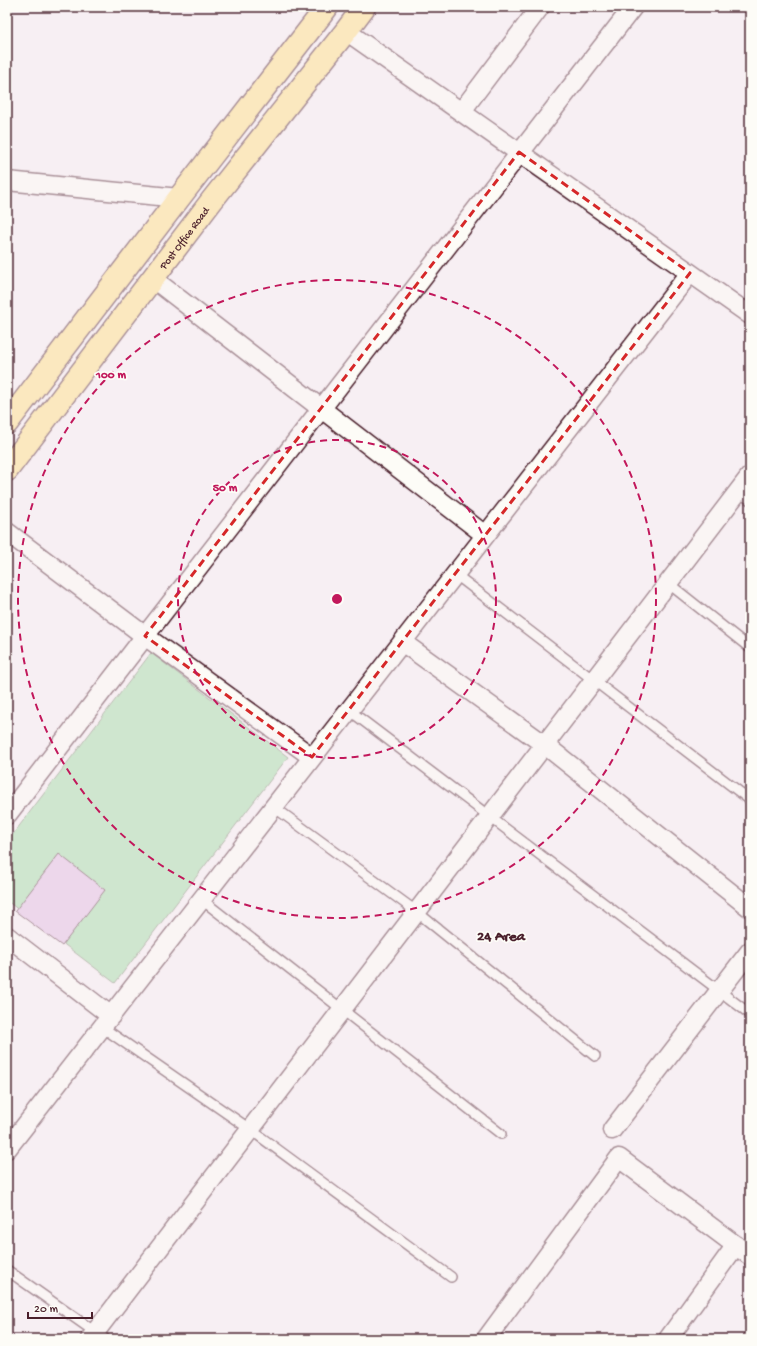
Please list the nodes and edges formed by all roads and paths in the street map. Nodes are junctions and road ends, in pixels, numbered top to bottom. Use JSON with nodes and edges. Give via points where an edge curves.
{"nodes":[{"id":1,"x":327,"y":7,"type":"edge"},
{"id":2,"x":364,"y":7,"type":"edge"},
{"id":3,"x":540,"y":7,"type":"edge"},
{"id":4,"x":633,"y":7,"type":"edge"},
{"id":5,"x":346,"y":32,"type":"junction"},
{"id":6,"x":461,"y":112,"type":"junction"},
{"id":7,"x":519,"y":152,"type":"junction"},
{"id":8,"x":7,"y":180,"type":"edge"},
{"id":9,"x":178,"y":198,"type":"junction"},
{"id":10,"x":690,"y":273,"type":"junction"},
{"id":11,"x":152,"y":278,"type":"junction"},
{"id":12,"x":750,"y":315,"type":"edge"},
{"id":13,"x":321,"y":409,"type":"junction"},
{"id":14,"x":7,"y":423,"type":"edge"},
{"id":15,"x":7,"y":469,"type":"edge"},
{"id":16,"x":750,"y":476,"type":"edge"},
{"id":17,"x":744,"y":496,"type":"edge"},
{"id":18,"x":7,"y":532,"type":"edge"},
{"id":19,"x":485,"y":535,"type":"junction"},
{"id":20,"x":455,"y":574,"type":"junction"},
{"id":21,"x":668,"y":583,"type":"junction"},
{"id":22,"x":145,"y":636,"type":"junction"},
{"id":23,"x":402,"y":642,"type":"junction"},
{"id":24,"x":750,"y":648,"type":"edge"},
{"id":25,"x":594,"y":681,"type":"junction"},
{"id":26,"x":349,"y":710,"type":"junction"},
{"id":27,"x":545,"y":745,"type":"junction"},
{"id":28,"x":312,"y":757,"type":"junction"},
{"id":29,"x":750,"y":800,"type":"edge"},
{"id":30,"x":274,"y":806,"type":"junction"},
{"id":31,"x":7,"y":816,"type":"edge"},
{"id":32,"x":490,"y":817,"type":"junction"},
{"id":33,"x":202,"y":899,"type":"junction"},
{"id":34,"x":750,"y":908,"type":"edge"},
{"id":35,"x":417,"y":912,"type":"junction"},
{"id":36,"x":7,"y":936,"type":"edge"},
{"id":37,"x":750,"y":951,"type":"edge"},
{"id":38,"x":720,"y":990,"type":"junction"},
{"id":39,"x":342,"y":1010,"type":"junction"},
{"id":40,"x":750,"y":1014,"type":"edge"},
{"id":41,"x":106,"y":1021,"type":"junction"},
{"id":42,"x":595,"y":1056,"type":"dead end"},
{"id":43,"x":250,"y":1130,"type":"junction"},
{"id":44,"x":612,"y":1130,"type":"dead end"},
{"id":45,"x":501,"y":1134,"type":"dead end"},
{"id":46,"x":7,"y":1149,"type":"edge"},
{"id":47,"x":743,"y":1250,"type":"edge"},
{"id":48,"x":7,"y":1270,"type":"edge"},
{"id":49,"x":451,"y":1278,"type":"dead end"},
{"id":50,"x":97,"y":1337,"type":"edge"},
{"id":51,"x":486,"y":1339,"type":"edge"},
{"id":52,"x":668,"y":1339,"type":"edge"}],
"edges":[{"from":1,"to":9,"type":"main road"},
{"from":2,"to":5,"type":"main road","name":"Post Office Road"},
{"from":3,"to":6,"type":"street"},
{"from":4,"to":7,"type":"street"},
{"from":5,"to":6,"type":"street"},
{"from":5,"to":11,"type":"main road","name":"Post Office Road"},
{"from":6,"to":7,"type":"street"},
{"from":7,"to":10,"type":"street"},
{"from":7,"to":13,"type":"street"},
{"from":8,"to":9,"type":"street"},
{"from":9,"to":14,"type":"main road"},
{"from":10,"to":12,"type":"street"},
{"from":10,"to":19,"type":"street"},
{"from":11,"to":13,"type":"street"},
{"from":11,"to":15,"type":"main road","name":"Post Office Road"},
{"from":13,"to":19,"type":"street"},
{"from":13,"to":22,"type":"street"},
{"from":16,"to":17,"type":"street"},
{"from":17,"to":21,"type":"street"},
{"from":18,"to":22,"type":"street"},
{"from":19,"to":20,"type":"street"},
{"from":20,"to":23,"type":"street"},
{"from":20,"to":25,"type":"lane"},
{"from":21,"to":24,"type":"lane"},
{"from":21,"to":25,"type":"street"},
{"from":22,"to":28,"type":"street"},
{"from":22,"to":31,"type":"street"},
{"from":23,"to":26,"type":"street"},
{"from":23,"to":27,"type":"street"},
{"from":25,"to":27,"type":"street"},
{"from":25,"to":29,"type":"lane"},
{"from":26,"to":28,"type":"street"},
{"from":26,"to":32,"type":"lane"},
{"from":27,"to":32,"type":"street"},
{"from":27,"to":34,"type":"street"},
{"from":28,"to":30,"type":"street"},
{"from":30,"to":33,"type":"street"},
{"from":30,"to":35,"type":"lane"},
{"from":32,"to":35,"type":"street"},
{"from":32,"to":38,"type":"lane"},
{"from":33,"to":39,"type":"lane"},
{"from":33,"to":41,"type":"street"},
{"from":35,"to":39,"type":"street"},
{"from":35,"to":42,"type":"lane"},
{"from":36,"to":41,"type":"street"},
{"from":37,"to":38,"type":"street"},
{"from":38,"to":40,"type":"lane"},
{"from":38,"to":44,"type":"street"},
{"from":39,"to":43,"type":"street"},
{"from":39,"to":45,"type":"lane"},
{"from":41,"to":43,"type":"lane"},
{"from":41,"to":46,"type":"street"},
{"from":43,"to":49,"type":"lane"},
{"from":43,"to":50,"type":"street"},
{"from":47,"to":51,"type":"street","via":[[619,1158]]},
{"from":47,"to":52,"type":"street"},
{"from":48,"to":50,"type":"lane"}]}
